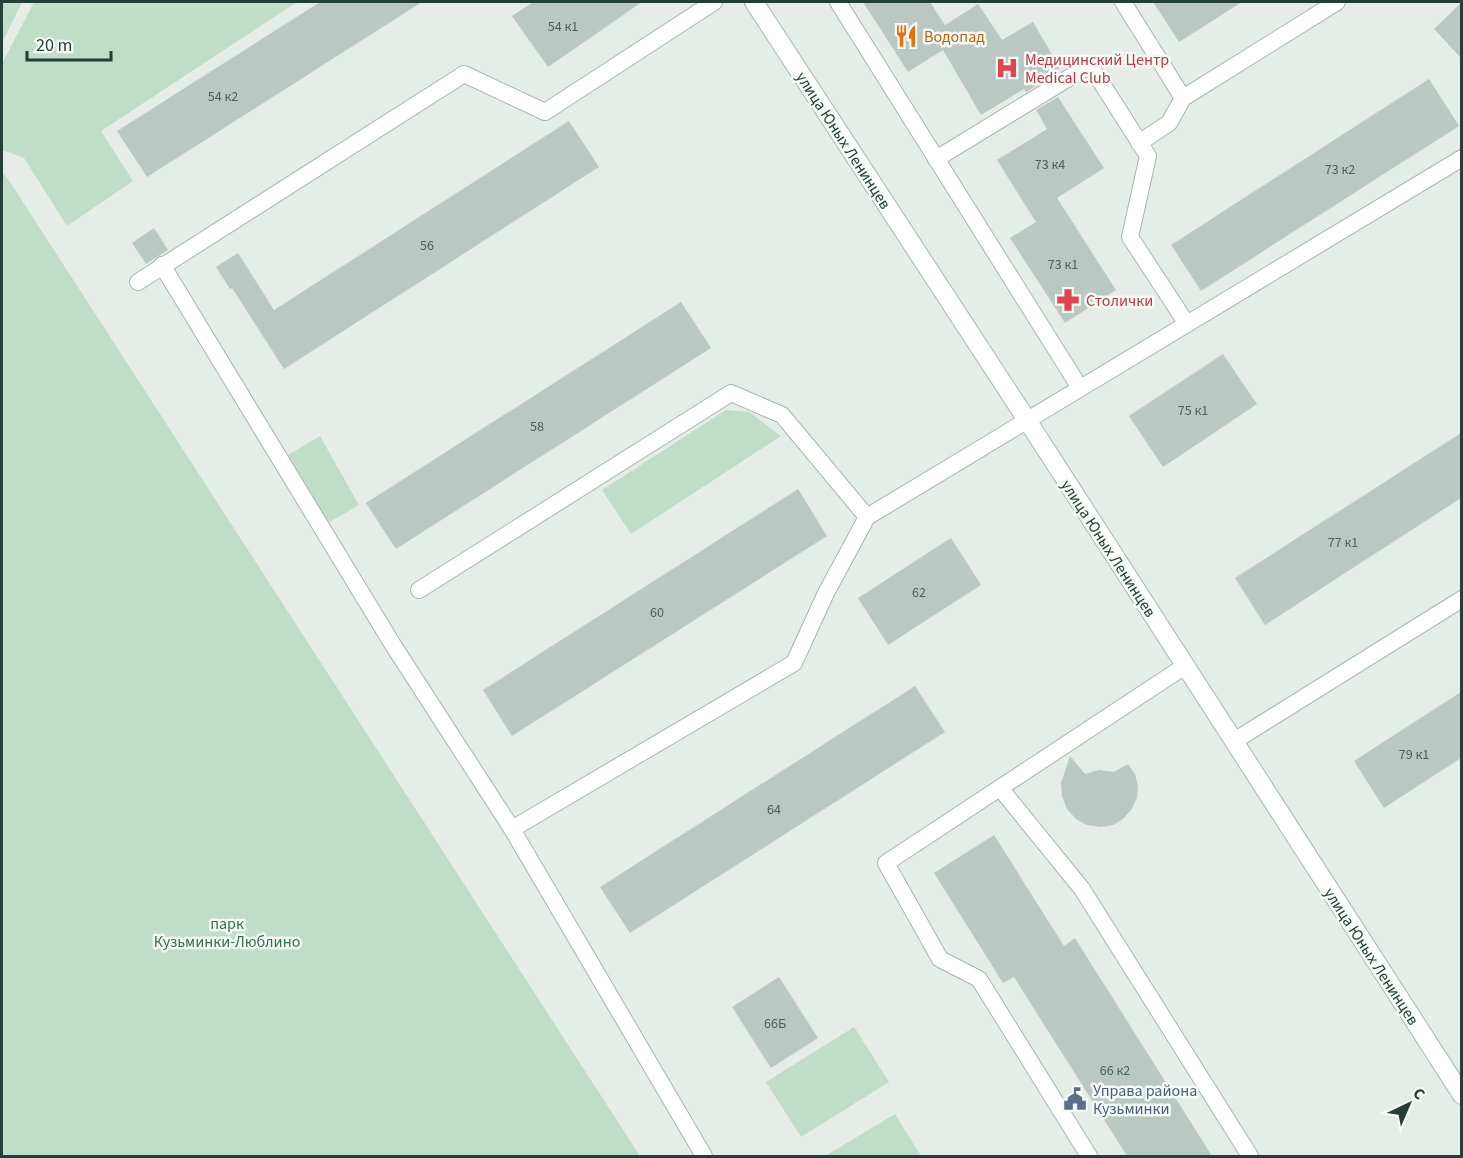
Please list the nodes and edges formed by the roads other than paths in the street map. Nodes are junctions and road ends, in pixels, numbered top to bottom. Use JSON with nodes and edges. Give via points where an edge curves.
{"nodes":[{"id":1,"x":714,"y":2,"type":"edge"},
{"id":2,"x":754,"y":2,"type":"edge"},
{"id":3,"x":838,"y":2,"type":"edge"},
{"id":4,"x":1123,"y":2,"type":"edge"},
{"id":5,"x":1337,"y":2,"type":"edge"},
{"id":6,"x":1183,"y":98,"type":"junction"},
{"id":7,"x":1139,"y":143,"type":"junction"},
{"id":8,"x":1461,"y":158,"type":"edge"},
{"id":9,"x":936,"y":159,"type":"junction"},
{"id":10,"x":162,"y":265,"type":"junction"},
{"id":11,"x":138,"y":282,"type":"dead end"},
{"id":12,"x":1187,"y":324,"type":"junction"},
{"id":13,"x":1080,"y":388,"type":"junction"},
{"id":14,"x":1027,"y":420,"type":"junction"},
{"id":15,"x":867,"y":517,"type":"junction"},
{"id":16,"x":419,"y":590,"type":"dead end"},
{"id":17,"x":1461,"y":599,"type":"edge"},
{"id":18,"x":1185,"y":666,"type":"junction"},
{"id":19,"x":1234,"y":741,"type":"junction"},
{"id":20,"x":1000,"y":788,"type":"junction"},
{"id":21,"x":512,"y":829,"type":"junction"},
{"id":22,"x":1461,"y":1095,"type":"edge"},
{"id":23,"x":704,"y":1156,"type":"edge"},
{"id":24,"x":1089,"y":1156,"type":"edge"},
{"id":25,"x":1250,"y":1156,"type":"edge"}],
"edges":[{"from":1,"to":10,"type":"lane","via":[[545,112],[464,74]]},
{"from":2,"to":14,"type":"main road","name":"улица Юных Ленинцев"},
{"from":3,"to":9,"type":"lane"},
{"from":4,"to":6,"type":"lane"},
{"from":5,"to":6,"type":"lane"},
{"from":6,"to":7,"type":"lane","via":[[1169,123]]},
{"from":7,"to":9,"type":"lane","via":[[1090,65]]},
{"from":7,"to":12,"type":"lane","via":[[1148,156],[1130,237]]},
{"from":8,"to":12,"type":"lane"},
{"from":9,"to":13,"type":"lane"},
{"from":10,"to":11,"type":"lane"},
{"from":10,"to":21,"type":"lane","via":[[387,636]]},
{"from":12,"to":13,"type":"lane"},
{"from":13,"to":14,"type":"lane"},
{"from":14,"to":15,"type":"lane"},
{"from":14,"to":18,"type":"main road","name":"улица Юных Ленинцев"},
{"from":15,"to":16,"type":"lane","via":[[782,415],[731,393]]},
{"from":15,"to":21,"type":"lane","via":[[794,663]]},
{"from":17,"to":19,"type":"lane"},
{"from":18,"to":19,"type":"main road","name":"улица Юных Ленинцев"},
{"from":18,"to":20,"type":"lane"},
{"from":19,"to":22,"type":"main road","name":"улица Юных Ленинцев"},
{"from":20,"to":24,"type":"lane","via":[[886,863],[940,959],[979,980]]},
{"from":20,"to":25,"type":"lane","via":[[1082,889]]},
{"from":21,"to":23,"type":"lane"}]}
